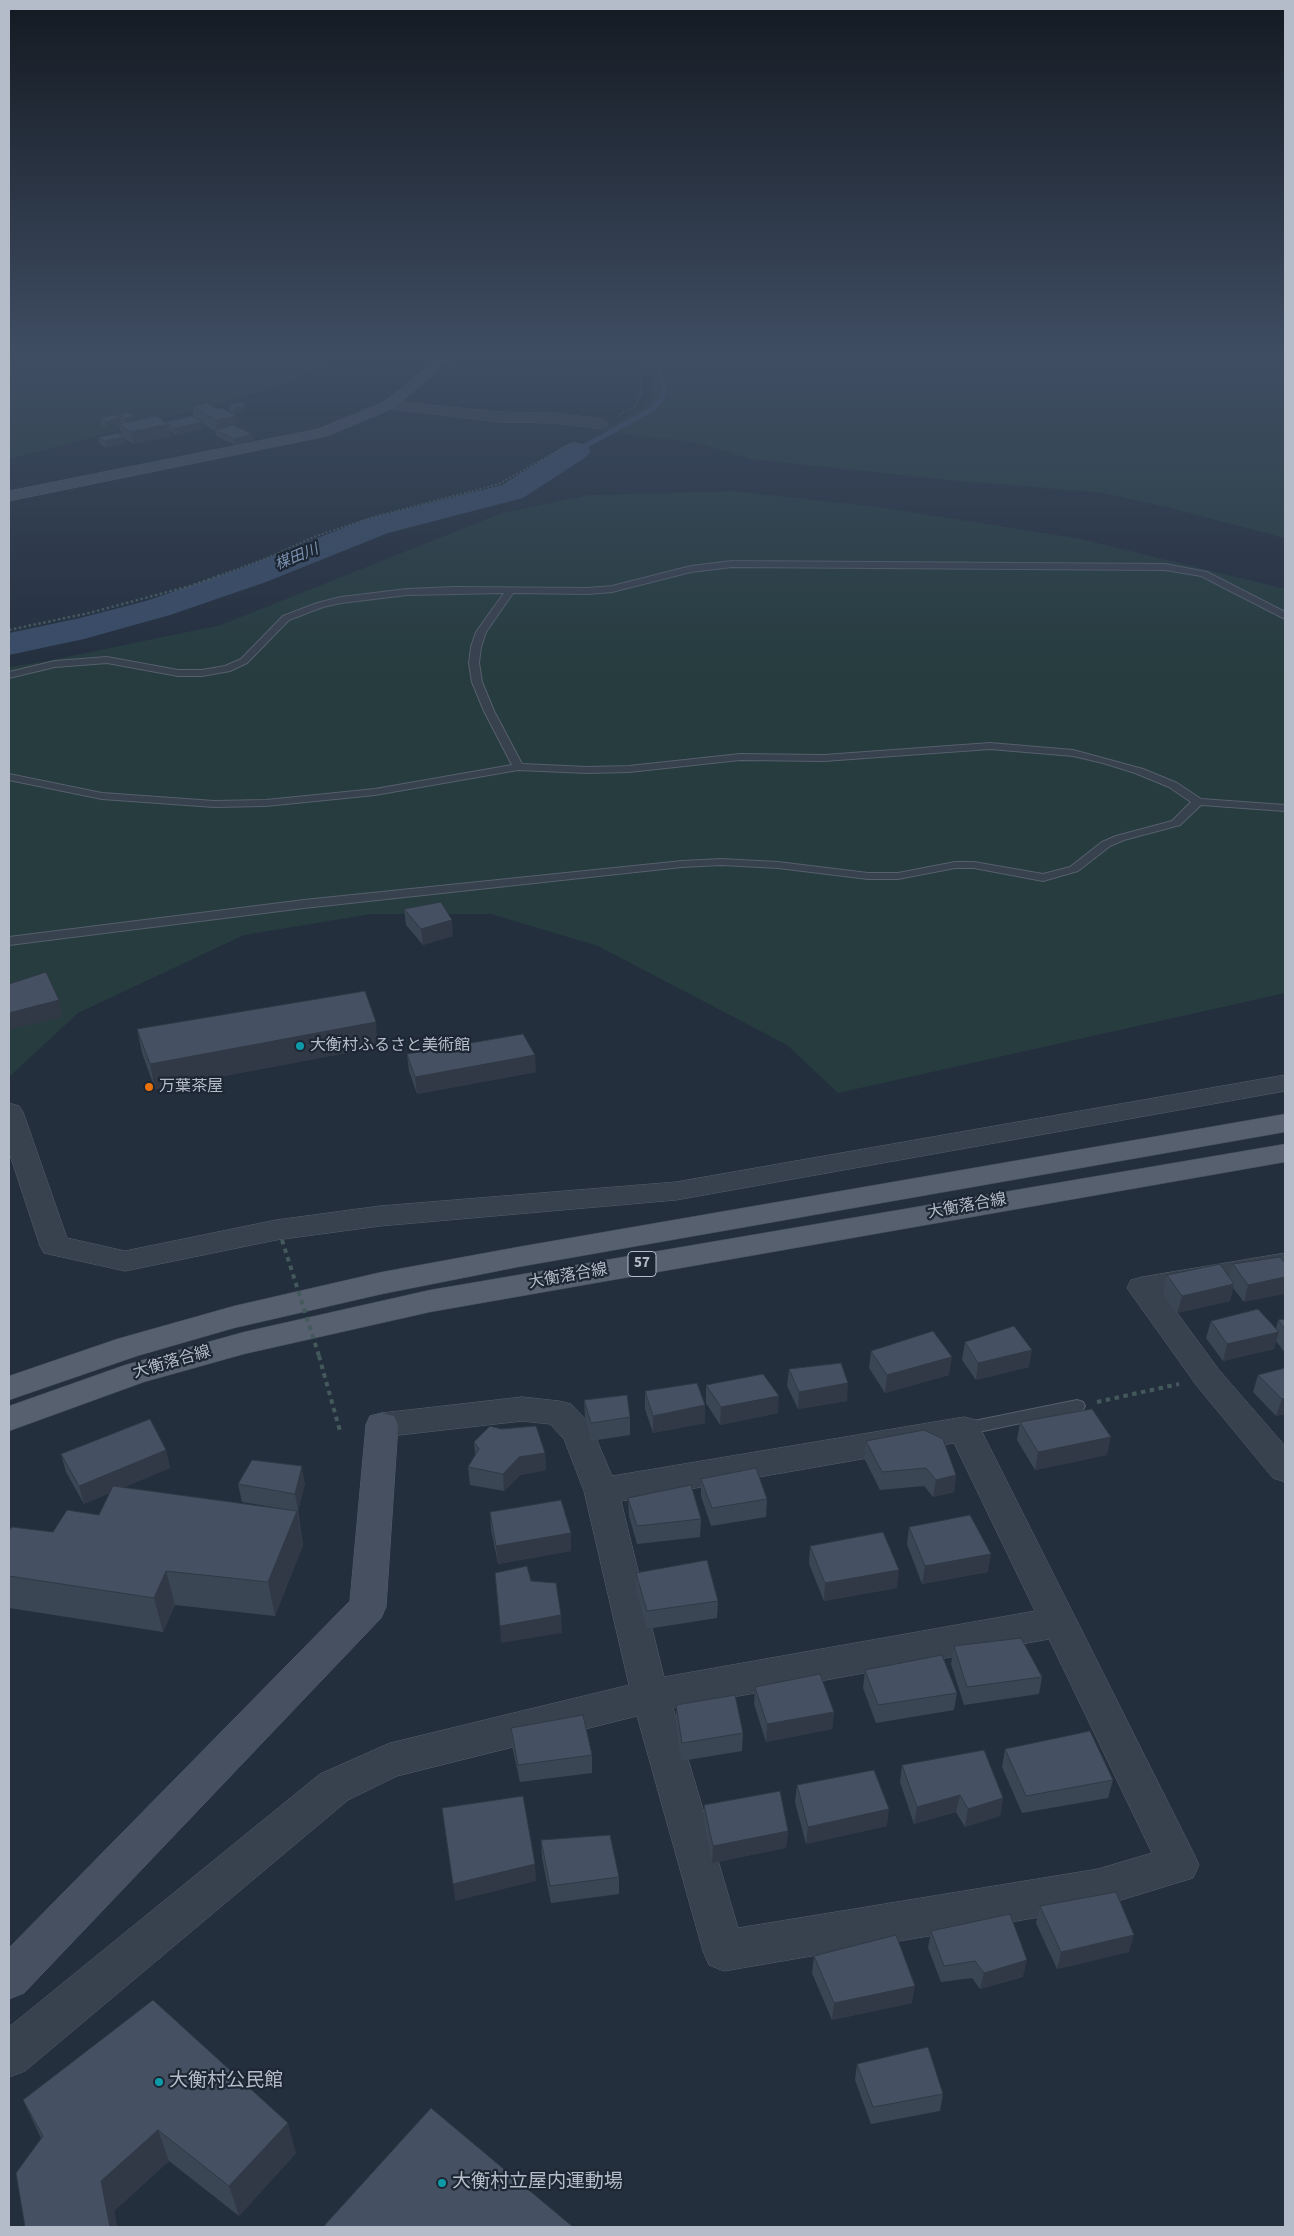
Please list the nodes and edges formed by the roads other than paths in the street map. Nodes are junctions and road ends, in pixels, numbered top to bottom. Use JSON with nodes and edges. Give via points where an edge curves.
{"nodes":[{"id":1,"x":181,"y":462,"type":"edge"},
{"id":2,"x":9,"y":496,"type":"edge"},
{"id":3,"x":512,"y":589,"type":"junction"},
{"id":4,"x":1285,"y":616,"type":"edge"},
{"id":5,"x":9,"y":675,"type":"edge"},
{"id":6,"x":518,"y":767,"type":"junction"},
{"id":7,"x":9,"y":776,"type":"edge"},
{"id":8,"x":1198,"y":802,"type":"junction"},
{"id":9,"x":1285,"y":808,"type":"edge"},
{"id":10,"x":9,"y":941,"type":"edge"},
{"id":11,"x":1285,"y":1083,"type":"edge"},
{"id":12,"x":9,"y":1112,"type":"edge"},
{"id":13,"x":1285,"y":1123,"type":"edge"},
{"id":14,"x":1285,"y":1153,"type":"edge"},
{"id":15,"x":1285,"y":1263,"type":"edge"},
{"id":16,"x":9,"y":1388,"type":"edge"},
{"id":17,"x":1077,"y":1406,"type":"road end"},
{"id":18,"x":9,"y":1419,"type":"edge"},
{"id":19,"x":964,"y":1429,"type":"junction"},
{"id":20,"x":1285,"y":1469,"type":"edge"},
{"id":21,"x":601,"y":1491,"type":"junction"},
{"id":22,"x":1059,"y":1622,"type":"junction"},
{"id":23,"x":650,"y":1696,"type":"junction"},
{"id":24,"x":9,"y":1978,"type":"edge"},
{"id":25,"x":9,"y":2055,"type":"edge"}],
"edges":[{"from":1,"to":2,"type":"street"},
{"from":3,"to":4,"type":"lane","via":[[612,589],[691,569],[732,564],[1142,566],[1204,574]]},
{"from":3,"to":5,"type":"lane","via":[[407,592],[320,605],[286,618],[244,661],[227,669],[178,673],[107,660],[81,661]]},
{"from":3,"to":6,"type":"lane","via":[[481,632],[474,663],[488,711]]},
{"from":6,"to":7,"type":"lane","via":[[375,792],[316,799],[214,804],[102,796]]},
{"from":6,"to":8,"type":"lane","via":[[630,769],[740,757],[824,758],[990,746],[1073,753],[1106,761],[1139,770],[1173,785]]},
{"from":8,"to":9,"type":"lane"},
{"from":8,"to":10,"type":"lane","via":[[1176,823],[1120,838],[1106,844],[1074,869],[1043,878],[955,865],[898,876],[868,876],[778,865],[682,864],[313,903]]},
{"from":11,"to":12,"type":"street","via":[[676,1191],[380,1216],[276,1230],[125,1260],[55,1246]]},
{"from":13,"to":16,"type":"main road","name":"大衡落合線","number":"57","via":[[382,1282],[234,1317],[128,1347]]},
{"from":14,"to":18,"type":"main road","name":"大衡落合線","number":"57","via":[[430,1301],[235,1345],[136,1373]]},
{"from":15,"to":20,"type":"street","via":[[1142,1288],[1208,1378]]},
{"from":17,"to":19,"type":"lane"},
{"from":19,"to":21,"type":"street"},
{"from":19,"to":22,"type":"street"},
{"from":21,"to":23,"type":"street"},
{"from":21,"to":24,"type":"street","via":[[578,1433],[559,1413],[522,1409],[382,1425],[368,1607]]},
{"from":22,"to":23,"type":"street"},
{"from":22,"to":23,"type":"street","via":[[1179,1865],[1098,1888],[724,1951]]},
{"from":23,"to":25,"type":"street","via":[[390,1760],[334,1788]]}]}
